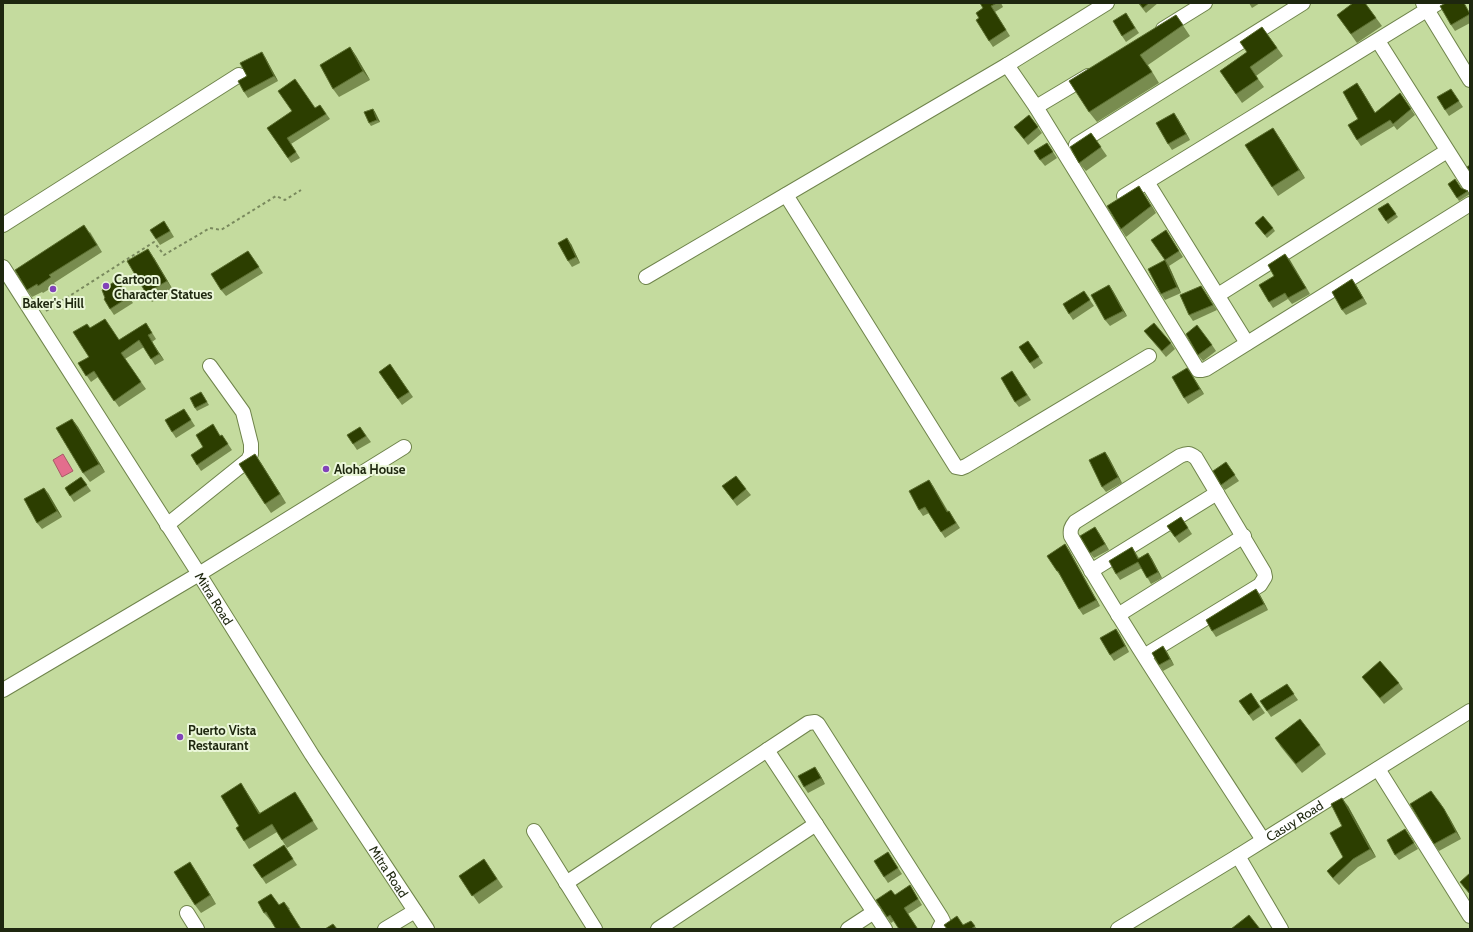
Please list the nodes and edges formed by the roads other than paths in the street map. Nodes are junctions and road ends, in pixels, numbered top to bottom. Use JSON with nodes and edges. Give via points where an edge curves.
{"nodes":[{"id":1,"x":1107,"y":3,"type":"edge"},
{"id":2,"x":1205,"y":3,"type":"edge"},
{"id":3,"x":1303,"y":3,"type":"edge"},
{"id":4,"x":1429,"y":5,"type":"edge"},
{"id":5,"x":1151,"y":36,"type":"edge"},
{"id":6,"x":1378,"y":41,"type":"junction"},
{"id":7,"x":1007,"y":65,"type":"junction"},
{"id":8,"x":1097,"y":70,"type":"edge"},
{"id":9,"x":239,"y":75,"type":"dead end"},
{"id":10,"x":1470,"y":80,"type":"edge"},
{"id":11,"x":1036,"y":108,"type":"junction"},
{"id":12,"x":1447,"y":151,"type":"junction"},
{"id":13,"x":1064,"y":153,"type":"junction"},
{"id":14,"x":1147,"y":182,"type":"junction"},
{"id":15,"x":1470,"y":186,"type":"edge"},
{"id":16,"x":786,"y":195,"type":"junction"},
{"id":17,"x":1470,"y":204,"type":"edge"},
{"id":18,"x":1100,"y":211,"type":"junction"},
{"id":19,"x":3,"y":225,"type":"edge"},
{"id":20,"x":3,"y":267,"type":"edge"},
{"id":21,"x":646,"y":277,"type":"dead end"},
{"id":22,"x":1218,"y":295,"type":"junction"},
{"id":23,"x":1247,"y":343,"type":"junction"},
{"id":24,"x":1149,"y":356,"type":"dead end"},
{"id":25,"x":210,"y":366,"type":"dead end"},
{"id":26,"x":404,"y":447,"type":"dead end"},
{"id":27,"x":1217,"y":493,"type":"junction"},
{"id":28,"x":167,"y":525,"type":"junction"},
{"id":29,"x":1244,"y":536,"type":"junction"},
{"id":30,"x":1091,"y":571,"type":"junction"},
{"id":31,"x":199,"y":574,"type":"junction"},
{"id":32,"x":1118,"y":615,"type":"junction"},
{"id":33,"x":1144,"y":656,"type":"junction"},
{"id":34,"x":3,"y":690,"type":"edge"},
{"id":35,"x":1470,"y":711,"type":"edge"},
{"id":36,"x":767,"y":750,"type":"junction"},
{"id":37,"x":1378,"y":770,"type":"junction"},
{"id":38,"x":816,"y":824,"type":"junction"},
{"id":39,"x":534,"y":831,"type":"dead end"},
{"id":40,"x":1263,"y":840,"type":"junction"},
{"id":41,"x":1238,"y":856,"type":"junction"},
{"id":42,"x":566,"y":884,"type":"junction"},
{"id":43,"x":415,"y":911,"type":"junction"},
{"id":44,"x":874,"y":912,"type":"junction"},
{"id":45,"x":187,"y":913,"type":"dead end"},
{"id":46,"x":1470,"y":916,"type":"edge"},
{"id":47,"x":197,"y":929,"type":"edge"},
{"id":48,"x":385,"y":929,"type":"edge"},
{"id":49,"x":427,"y":929,"type":"edge"},
{"id":50,"x":595,"y":929,"type":"edge"},
{"id":51,"x":658,"y":929,"type":"edge"},
{"id":52,"x":848,"y":929,"type":"edge"},
{"id":53,"x":885,"y":929,"type":"edge"},
{"id":54,"x":939,"y":929,"type":"edge"},
{"id":55,"x":1118,"y":929,"type":"edge"},
{"id":56,"x":1281,"y":929,"type":"edge"}],
"edges":[{"from":1,"to":7,"type":"street"},
{"from":2,"to":5,"type":"street"},
{"from":3,"to":13,"type":"street"},
{"from":4,"to":6,"type":"street"},
{"from":4,"to":10,"type":"street"},
{"from":6,"to":12,"type":"street"},
{"from":6,"to":14,"type":"street"},
{"from":7,"to":11,"type":"street"},
{"from":7,"to":16,"type":"street"},
{"from":8,"to":11,"type":"street"},
{"from":9,"to":19,"type":"street"},
{"from":11,"to":13,"type":"street"},
{"from":12,"to":15,"type":"street"},
{"from":12,"to":22,"type":"street"},
{"from":13,"to":18,"type":"street"},
{"from":14,"to":18,"type":"street"},
{"from":14,"to":22,"type":"street"},
{"from":16,"to":21,"type":"street"},
{"from":16,"to":24,"type":"street","via":[[956,467],[966,466]]},
{"from":17,"to":23,"type":"street"},
{"from":18,"to":23,"type":"street","via":[[1195,367],[1206,369]]},
{"from":20,"to":28,"type":"street","name":"Mitra Road"},
{"from":22,"to":23,"type":"street"},
{"from":25,"to":28,"type":"street","via":[[243,412],[251,454],[248,460]]},
{"from":26,"to":31,"type":"street"},
{"from":27,"to":29,"type":"street"},
{"from":27,"to":30,"type":"street"},
{"from":27,"to":30,"type":"street","via":[[1196,458],[1191,454],[1180,456],[1075,522],[1071,527],[1071,536]]},
{"from":28,"to":31,"type":"street","name":"Mitra Road"},
{"from":29,"to":32,"type":"street"},
{"from":29,"to":33,"type":"street","via":[[1264,572],[1264,581]]},
{"from":30,"to":32,"type":"street"},
{"from":31,"to":34,"type":"street"},
{"from":31,"to":43,"type":"street","name":"Mitra Road","via":[[312,755]]},
{"from":32,"to":33,"type":"street"},
{"from":33,"to":40,"type":"street"},
{"from":35,"to":37,"type":"street","name":"Casuy Road"},
{"from":36,"to":38,"type":"street"},
{"from":36,"to":42,"type":"street"},
{"from":36,"to":54,"type":"street","via":[[808,723],[818,724],[941,917]]},
{"from":37,"to":40,"type":"street","name":"Casuy Road"},
{"from":37,"to":46,"type":"street"},
{"from":38,"to":44,"type":"street"},
{"from":38,"to":51,"type":"street"},
{"from":39,"to":42,"type":"street"},
{"from":40,"to":41,"type":"street","name":"Casuy Road"},
{"from":41,"to":55,"type":"street","name":"Casuy Road"},
{"from":41,"to":56,"type":"street"},
{"from":42,"to":50,"type":"street"},
{"from":43,"to":48,"type":"street"},
{"from":43,"to":49,"type":"street","name":"Mitra Road"},
{"from":44,"to":52,"type":"street"},
{"from":44,"to":53,"type":"street"},
{"from":45,"to":47,"type":"street"}]}
